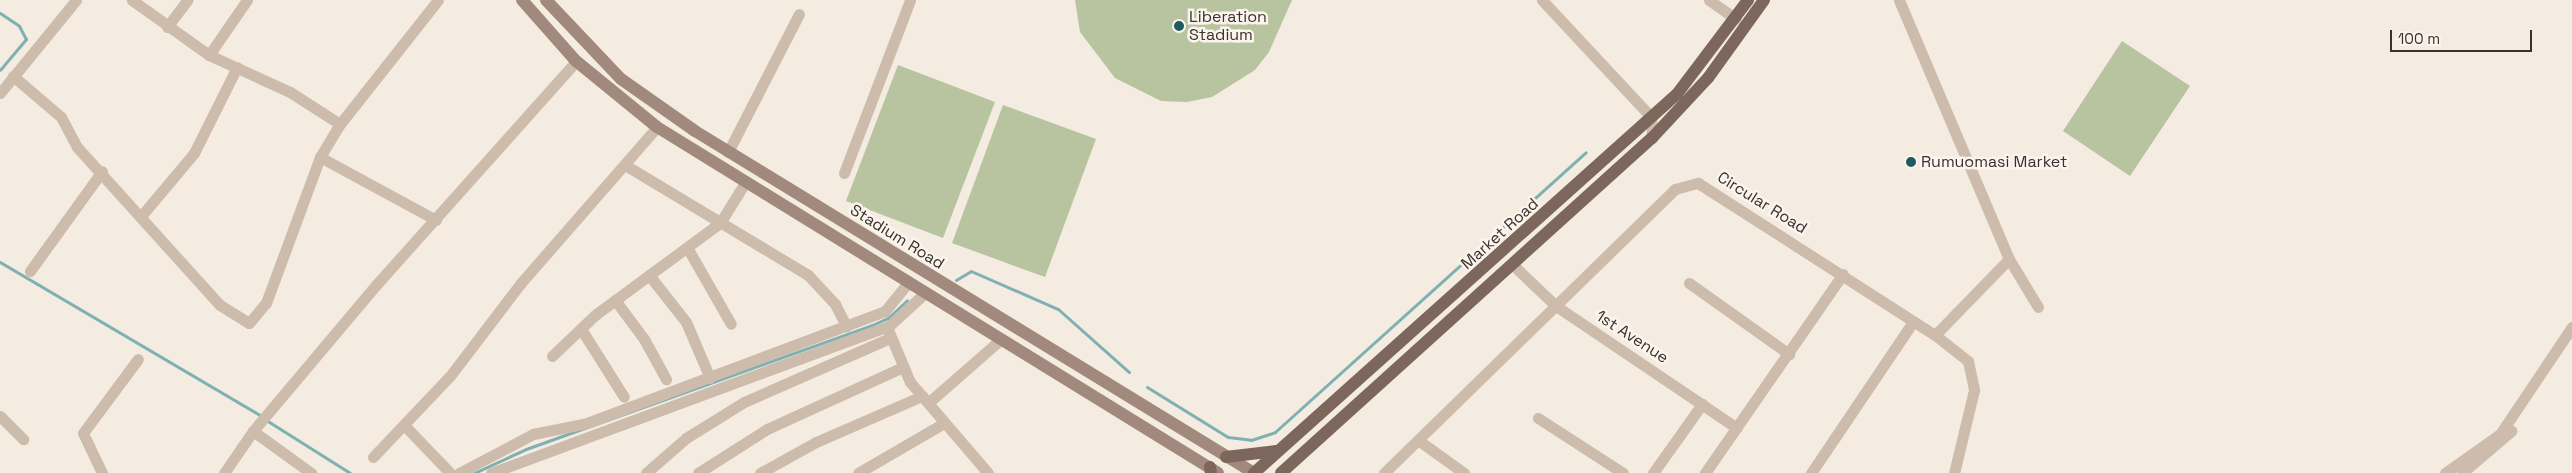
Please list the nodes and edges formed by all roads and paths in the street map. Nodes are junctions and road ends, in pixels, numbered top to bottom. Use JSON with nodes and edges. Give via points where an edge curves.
{"nodes":[{"id":1,"x":76,"y":0,"type":"edge"},
{"id":2,"x":132,"y":0,"type":"edge"},
{"id":3,"x":187,"y":0,"type":"edge"},
{"id":4,"x":247,"y":0,"type":"edge"},
{"id":5,"x":438,"y":0,"type":"edge"},
{"id":6,"x":522,"y":0,"type":"edge"},
{"id":7,"x":546,"y":0,"type":"edge"},
{"id":8,"x":910,"y":0,"type":"edge"},
{"id":9,"x":1542,"y":0,"type":"edge"},
{"id":10,"x":1709,"y":0,"type":"edge"},
{"id":11,"x":1748,"y":0,"type":"edge"},
{"id":12,"x":1764,"y":0,"type":"edge"},
{"id":13,"x":1899,"y":0,"type":"edge"},
{"id":14,"x":799,"y":14,"type":"dead end"},
{"id":15,"x":1736,"y":19,"type":"junction"},
{"id":16,"x":167,"y":27,"type":"junction"},
{"id":17,"x":209,"y":55,"type":"junction"},
{"id":18,"x":576,"y":61,"type":"junction"},
{"id":19,"x":237,"y":66,"type":"junction"},
{"id":20,"x":14,"y":76,"type":"junction"},
{"id":21,"x":0,"y":93,"type":"edge"},
{"id":22,"x":1651,"y":117,"type":"junction"},
{"id":23,"x":340,"y":124,"type":"junction"},
{"id":24,"x":657,"y":127,"type":"junction"},
{"id":25,"x":1652,"y":138,"type":"junction"},
{"id":26,"x":728,"y":152,"type":"junction"},
{"id":27,"x":320,"y":157,"type":"junction"},
{"id":28,"x":626,"y":164,"type":"junction"},
{"id":29,"x":102,"y":171,"type":"junction"},
{"id":30,"x":844,"y":173,"type":"dead end"},
{"id":31,"x":746,"y":181,"type":"junction"},
{"id":32,"x":142,"y":215,"type":"junction"},
{"id":33,"x":436,"y":220,"type":"junction"},
{"id":34,"x":720,"y":223,"type":"junction"},
{"id":35,"x":688,"y":249,"type":"junction"},
{"id":36,"x":2008,"y":259,"type":"junction"},
{"id":37,"x":1514,"y":266,"type":"junction"},
{"id":38,"x":30,"y":271,"type":"dead end"},
{"id":39,"x":1843,"y":274,"type":"junction"},
{"id":40,"x":648,"y":275,"type":"junction"},
{"id":41,"x":909,"y":281,"type":"junction"},
{"id":42,"x":1689,"y":283,"type":"dead end"},
{"id":43,"x":926,"y":292,"type":"junction"},
{"id":44,"x":614,"y":300,"type":"junction"},
{"id":45,"x":1556,"y":306,"type":"junction"},
{"id":46,"x":2038,"y":306,"type":"dead end"},
{"id":47,"x":1913,"y":322,"type":"junction"},
{"id":48,"x":731,"y":324,"type":"dead end"},
{"id":49,"x":846,"y":326,"type":"junction"},
{"id":50,"x":889,"y":326,"type":"junction"},
{"id":51,"x":2572,"y":326,"type":"edge"},
{"id":52,"x":581,"y":329,"type":"junction"},
{"id":53,"x":1935,"y":335,"type":"junction"},
{"id":54,"x":890,"y":338,"type":"junction"},
{"id":55,"x":1001,"y":339,"type":"junction"},
{"id":56,"x":2572,"y":340,"type":"edge"},
{"id":57,"x":1789,"y":354,"type":"junction"},
{"id":58,"x":552,"y":356,"type":"dead end"},
{"id":59,"x":138,"y":359,"type":"dead end"},
{"id":60,"x":902,"y":368,"type":"junction"},
{"id":61,"x":710,"y":378,"type":"junction"},
{"id":62,"x":666,"y":379,"type":"dead end"},
{"id":63,"x":624,"y":397,"type":"dead end"},
{"id":64,"x":925,"y":400,"type":"junction"},
{"id":65,"x":1702,"y":404,"type":"junction"},
{"id":66,"x":0,"y":416,"type":"edge"},
{"id":67,"x":1538,"y":418,"type":"dead end"},
{"id":68,"x":944,"y":422,"type":"junction"},
{"id":69,"x":405,"y":426,"type":"junction"},
{"id":70,"x":256,"y":428,"type":"junction"},
{"id":71,"x":1737,"y":428,"type":"junction"},
{"id":72,"x":23,"y":439,"type":"dead end"},
{"id":73,"x":1418,"y":440,"type":"junction"},
{"id":74,"x":1278,"y":450,"type":"junction"},
{"id":75,"x":373,"y":457,"type":"dead end"},
{"id":76,"x":1226,"y":457,"type":"junction"},
{"id":77,"x":1213,"y":471,"type":"edge"},
{"id":78,"x":1812,"y":472,"type":"edge"},
{"id":79,"x":102,"y":473,"type":"edge"},
{"id":80,"x":224,"y":473,"type":"edge"},
{"id":81,"x":311,"y":473,"type":"edge"},
{"id":82,"x":450,"y":473,"type":"edge"},
{"id":83,"x":459,"y":473,"type":"edge"},
{"id":84,"x":491,"y":473,"type":"edge"},
{"id":85,"x":646,"y":473,"type":"edge"},
{"id":86,"x":698,"y":473,"type":"edge"},
{"id":87,"x":760,"y":473,"type":"edge"},
{"id":88,"x":858,"y":473,"type":"edge"},
{"id":89,"x":988,"y":473,"type":"edge"},
{"id":90,"x":1254,"y":473,"type":"edge"},
{"id":91,"x":1282,"y":473,"type":"edge"},
{"id":92,"x":1384,"y":473,"type":"edge"},
{"id":93,"x":1464,"y":473,"type":"edge"},
{"id":94,"x":1623,"y":473,"type":"edge"},
{"id":95,"x":1653,"y":473,"type":"edge"},
{"id":96,"x":1706,"y":473,"type":"edge"},
{"id":97,"x":1954,"y":473,"type":"edge"},
{"id":98,"x":2445,"y":473,"type":"edge"},
{"id":99,"x":2462,"y":473,"type":"edge"}],
"edges":[{"from":1,"to":20,"type":"street"},
{"from":2,"to":16,"type":"street"},
{"from":3,"to":16,"type":"street"},
{"from":4,"to":17,"type":"street"},
{"from":5,"to":23,"type":"street"},
{"from":6,"to":18,"type":"main road","name":"Stadium Road"},
{"from":7,"to":26,"type":"main road","name":"Stadium Road","via":[[621,79]]},
{"from":8,"to":30,"type":"street"},
{"from":9,"to":22,"type":"street"},
{"from":10,"to":15,"type":"street"},
{"from":11,"to":15,"type":"main road","name":"Market Road"},
{"from":12,"to":25,"type":"main road","name":"Market Road","via":[[1708,78]]},
{"from":13,"to":36,"type":"street"},
{"from":14,"to":26,"type":"street"},
{"from":15,"to":22,"type":"main road","name":"Market Road","via":[[1698,70]]},
{"from":16,"to":17,"type":"street"},
{"from":17,"to":19,"type":"street"},
{"from":18,"to":24,"type":"main road","name":"Stadium Road"},
{"from":18,"to":33,"type":"street"},
{"from":19,"to":23,"type":"street","via":[[290,92]]},
{"from":19,"to":32,"type":"street","via":[[194,153]]},
{"from":20,"to":21,"type":"street"},
{"from":20,"to":29,"type":"street","via":[[61,117],[77,147]]},
{"from":22,"to":25,"type":"street"},
{"from":22,"to":74,"type":"main road","name":"Market Road","via":[[1447,304]]},
{"from":23,"to":27,"type":"street"},
{"from":24,"to":28,"type":"street"},
{"from":24,"to":31,"type":"main road","name":"Stadium Road"},
{"from":25,"to":37,"type":"main road","name":"Market Road"},
{"from":26,"to":76,"type":"main road","name":"Stadium Road"},
{"from":27,"to":32,"type":"street","via":[[266,303],[249,323],[220,305]]},
{"from":27,"to":33,"type":"street"},
{"from":28,"to":34,"type":"street"},
{"from":28,"to":69,"type":"street","via":[[520,284]]},
{"from":29,"to":32,"type":"street"},
{"from":29,"to":38,"type":"street"},
{"from":31,"to":34,"type":"street"},
{"from":31,"to":41,"type":"main road","name":"Stadium Road"},
{"from":33,"to":70,"type":"street"},
{"from":34,"to":35,"type":"street"},
{"from":34,"to":49,"type":"street","via":[[808,275],[835,304]]},
{"from":35,"to":40,"type":"street"},
{"from":35,"to":48,"type":"street"},
{"from":36,"to":46,"type":"street"},
{"from":36,"to":53,"type":"street"},
{"from":37,"to":45,"type":"street","name":"1st Avenue"},
{"from":37,"to":91,"type":"main road","name":"Market Road"},
{"from":39,"to":45,"type":"street","name":"Circular Road","via":[[1708,187],[1687,184],[1675,189]]},
{"from":39,"to":47,"type":"street","name":"Circular Road"},
{"from":39,"to":57,"type":"street"},
{"from":40,"to":44,"type":"street"},
{"from":40,"to":61,"type":"street","via":[[686,322]]},
{"from":41,"to":43,"type":"main road","name":"Stadium Road"},
{"from":41,"to":49,"type":"street","via":[[891,307]]},
{"from":42,"to":57,"type":"street"},
{"from":43,"to":50,"type":"street"},
{"from":43,"to":55,"type":"main road","name":"Stadium Road"},
{"from":44,"to":52,"type":"street"},
{"from":44,"to":62,"type":"street","via":[[644,339]]},
{"from":45,"to":65,"type":"street","name":"1st Avenue"},
{"from":45,"to":73,"type":"street","name":"Circular Road"},
{"from":47,"to":53,"type":"street","name":"Circular Road"},
{"from":47,"to":78,"type":"street"},
{"from":49,"to":61,"type":"street"},
{"from":50,"to":54,"type":"street"},
{"from":50,"to":84,"type":"street"},
{"from":51,"to":98,"type":"street","via":[[2500,434]]},
{"from":52,"to":58,"type":"street"},
{"from":52,"to":63,"type":"street"},
{"from":53,"to":97,"type":"street","name":"Circular Road","via":[[1968,361],[1974,380]]},
{"from":54,"to":60,"type":"street"},
{"from":54,"to":85,"type":"street","via":[[744,402],[686,438]]},
{"from":55,"to":64,"type":"street"},
{"from":55,"to":77,"type":"main road","name":"Stadium Road"},
{"from":56,"to":99,"type":"street","via":[[2506,438]]},
{"from":57,"to":71,"type":"street"},
{"from":59,"to":79,"type":"street","via":[[84,434]]},
{"from":60,"to":64,"type":"street"},
{"from":60,"to":86,"type":"street","via":[[767,429]]},
{"from":61,"to":83,"type":"street","via":[[587,423],[533,434]]},
{"from":64,"to":68,"type":"street"},
{"from":64,"to":87,"type":"street","via":[[816,442]]},
{"from":65,"to":71,"type":"street","name":"1st Avenue"},
{"from":65,"to":95,"type":"street"},
{"from":66,"to":72,"type":"street"},
{"from":67,"to":94,"type":"street"},
{"from":68,"to":88,"type":"street"},
{"from":68,"to":89,"type":"street"},
{"from":69,"to":75,"type":"street"},
{"from":69,"to":82,"type":"street"},
{"from":70,"to":80,"type":"street"},
{"from":70,"to":81,"type":"street"},
{"from":71,"to":96,"type":"street"},
{"from":73,"to":92,"type":"street","name":"Circular Road"},
{"from":73,"to":93,"type":"street"},
{"from":74,"to":76,"type":"main road"},
{"from":74,"to":90,"type":"main road","name":"Market Road"},
{"from":76,"to":90,"type":"main road","name":"Stadium Road"}]}
